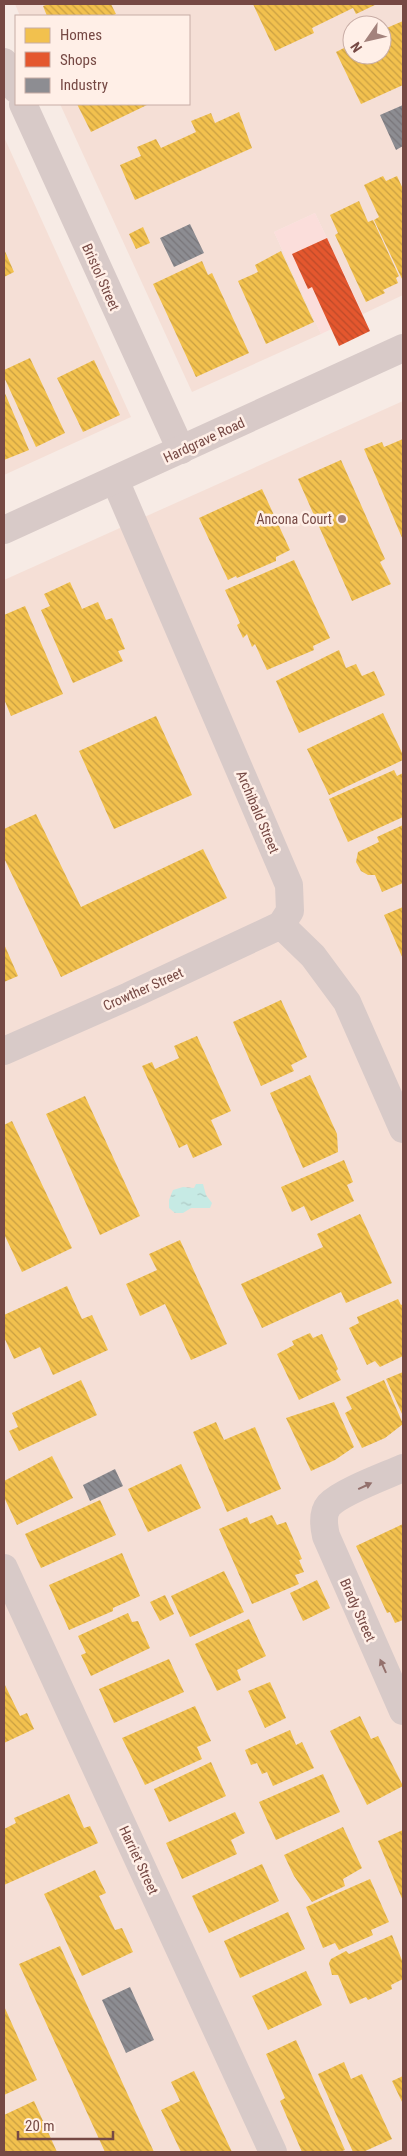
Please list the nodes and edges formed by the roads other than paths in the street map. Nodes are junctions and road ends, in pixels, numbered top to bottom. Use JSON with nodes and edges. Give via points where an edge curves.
{"nodes":[{"id":1,"x":4,"y":62,"type":"edge"},
{"id":2,"x":15,"y":87,"type":"edge"},
{"id":3,"x":23,"y":105,"type":"edge"},
{"id":4,"x":403,"y":348,"type":"edge"},
{"id":5,"x":180,"y":450,"type":"junction"},
{"id":6,"x":116,"y":480,"type":"junction"},
{"id":7,"x":4,"y":530,"type":"edge"},
{"id":8,"x":281,"y":925,"type":"junction"},
{"id":9,"x":4,"y":1051,"type":"edge"},
{"id":10,"x":403,"y":1129,"type":"edge"},
{"id":11,"x":403,"y":1468,"type":"edge"},
{"id":12,"x":4,"y":1568,"type":"edge"},
{"id":13,"x":403,"y":1711,"type":"edge"},
{"id":14,"x":273,"y":2152,"type":"edge"}],
"edges":[{"from":1,"to":2,"type":"street"},
{"from":3,"to":5,"type":"street","name":"Bristol Street"},
{"from":4,"to":5,"type":"street","name":"Hardgrave Road"},
{"from":5,"to":6,"type":"street","name":"Hardgrave Road"},
{"from":6,"to":7,"type":"street","name":"Hardgrave Road"},
{"from":6,"to":8,"type":"street","name":"Archibald Street","via":[[289,885],[290,911]]},
{"from":8,"to":9,"type":"street","name":"Crowther Street"},
{"from":8,"to":10,"type":"street","via":[[313,956],[347,1002]]},
{"from":13,"to":11,"type":"street","name":"Brady Street","one_way":true,"via":[[323,1523],[327,1506],[338,1498]]},
{"from":12,"to":14,"type":"street","name":"Harriet Street"}]}
